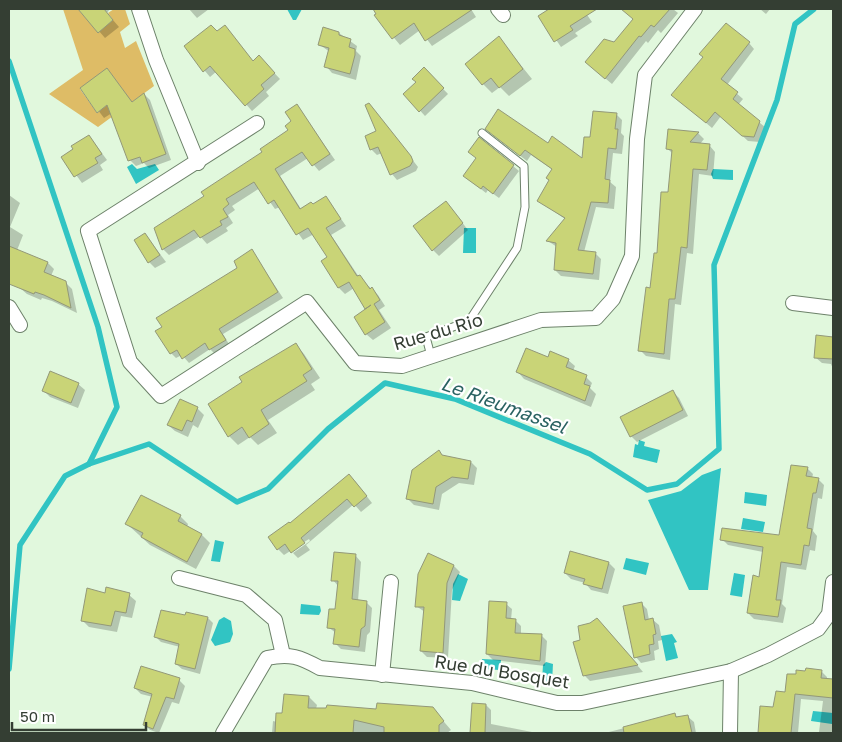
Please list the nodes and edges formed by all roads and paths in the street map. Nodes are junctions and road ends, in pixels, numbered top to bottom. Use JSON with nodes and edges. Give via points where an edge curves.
{"nodes":[{"id":1,"x":140,"y":9,"type":"edge"},
{"id":2,"x":696,"y":9,"type":"edge"},
{"id":3,"x":257,"y":123,"type":"dead end"},
{"id":4,"x":482,"y":133,"type":"dead end"},
{"id":5,"x":198,"y":163,"type":"junction"},
{"id":6,"x":793,"y":303,"type":"dead end"},
{"id":7,"x":9,"y":307,"type":"edge"},
{"id":8,"x":833,"y":308,"type":"edge"},
{"id":9,"x":20,"y":324,"type":"dead end"},
{"id":10,"x":431,"y":356,"type":"junction"},
{"id":11,"x":179,"y":578,"type":"dead end"},
{"id":12,"x":391,"y":582,"type":"dead end"},
{"id":13,"x":833,"y":582,"type":"edge"},
{"id":14,"x":831,"y":614,"type":"edge"},
{"id":15,"x":282,"y":654,"type":"junction"},
{"id":16,"x":731,"y":671,"type":"junction"},
{"id":17,"x":382,"y":675,"type":"junction"},
{"id":18,"x":223,"y":733,"type":"edge"},
{"id":19,"x":730,"y":733,"type":"edge"}],
"edges":[{"from":1,"to":5,"type":"street","via":[[156,60]]},
{"from":2,"to":10,"type":"street","name":"Rue du Rio","via":[[645,75],[637,139],[632,256],[613,299],[596,318],[541,320]]},
{"from":3,"to":5,"type":"street"},
{"from":4,"to":10,"type":"lane","via":[[524,166],[525,207],[517,248],[469,321],[426,336]]},
{"from":5,"to":10,"type":"street","name":"Rue du Rio","via":[[88,231],[130,362],[161,396],[307,302],[355,362],[402,366]]},
{"from":6,"to":8,"type":"street"},
{"from":7,"to":9,"type":"street"},
{"from":11,"to":15,"type":"street","via":[[246,595],[275,620]]},
{"from":12,"to":17,"type":"street"},
{"from":13,"to":14,"type":"street","name":"Rue du Bosquet"},
{"from":14,"to":16,"type":"street","name":"Rue du Bosquet","via":[[818,629],[797,641]]},
{"from":15,"to":17,"type":"street","name":"Rue du Bosquet","via":[[302,658],[320,668]]},
{"from":15,"to":18,"type":"street","via":[[267,658]]},
{"from":16,"to":17,"type":"street","name":"Rue du Bosquet","via":[[582,703],[557,703],[472,683]]},
{"from":16,"to":19,"type":"street"}]}
